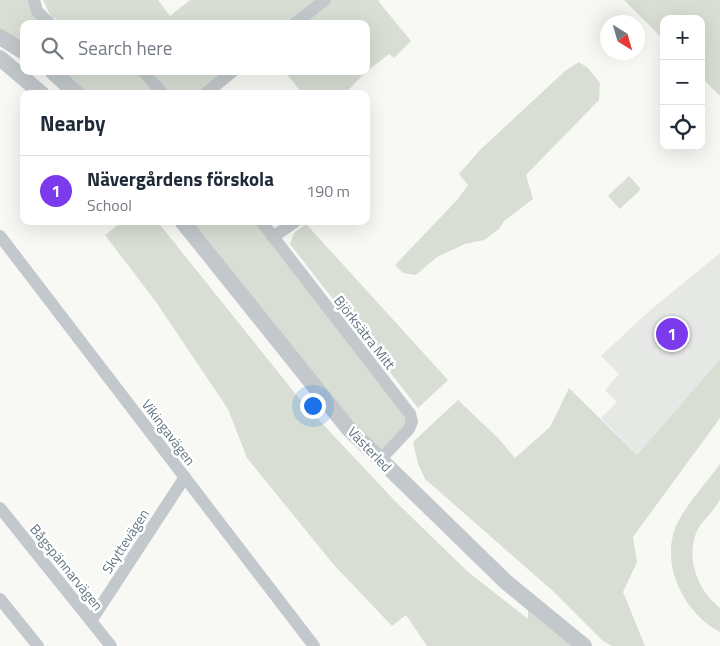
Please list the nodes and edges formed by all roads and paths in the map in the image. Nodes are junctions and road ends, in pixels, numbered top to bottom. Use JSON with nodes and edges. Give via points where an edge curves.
{"nodes":[{"id":1,"x":34,"y":0,"type":"edge"},
{"id":2,"x":325,"y":0,"type":"edge"},
{"id":3,"x":46,"y":20,"type":"edge"},
{"id":4,"x":299,"y":20,"type":"edge"},
{"id":5,"x":0,"y":37,"type":"edge"},
{"id":6,"x":20,"y":50,"type":"edge"},
{"id":7,"x":0,"y":58,"type":"edge"},
{"id":8,"x":56,"y":75,"type":"edge"},
{"id":9,"x":146,"y":75,"type":"edge"},
{"id":10,"x":228,"y":75,"type":"edge"},
{"id":11,"x":37,"y":90,"type":"edge"},
{"id":12,"x":73,"y":90,"type":"edge"},
{"id":13,"x":160,"y":90,"type":"edge"},
{"id":14,"x":210,"y":90,"type":"edge"},
{"id":15,"x":184,"y":225,"type":"edge"},
{"id":16,"x":264,"y":225,"type":"edge"},
{"id":17,"x":290,"y":225,"type":"edge"},
{"id":18,"x":0,"y":236,"type":"edge"},
{"id":19,"x":273,"y":237,"type":"junction"},
{"id":20,"x":380,"y":460,"type":"junction"},
{"id":21,"x":185,"y":477,"type":"junction"},
{"id":22,"x":0,"y":508,"type":"edge"},
{"id":23,"x":0,"y":599,"type":"edge"},
{"id":24,"x":91,"y":621,"type":"junction"},
{"id":25,"x":38,"y":646,"type":"edge"},
{"id":26,"x":111,"y":646,"type":"edge"},
{"id":27,"x":314,"y":646,"type":"edge"},
{"id":28,"x":584,"y":646,"type":"edge"}],
"edges":[{"from":1,"to":3,"type":"street"},
{"from":2,"to":4,"type":"street"},
{"from":5,"to":6,"type":"street"},
{"from":7,"to":11,"type":"street"},
{"from":8,"to":12,"type":"street"},
{"from":9,"to":13,"type":"street"},
{"from":10,"to":14,"type":"street"},
{"from":15,"to":20,"type":"street","name":"Västerled","via":[[348,428]]},
{"from":16,"to":19,"type":"street","name":"Björksätra Mitt"},
{"from":17,"to":19,"type":"street"},
{"from":18,"to":21,"type":"street","name":"Vikingavägen"},
{"from":19,"to":20,"type":"street","name":"Björksätra Mitt","via":[[410,414],[412,422],[409,428]]},
{"from":20,"to":28,"type":"street","name":"Västerled","via":[[506,582]]},
{"from":21,"to":24,"type":"street","name":"Skyttevägen"},
{"from":21,"to":27,"type":"street","name":"Vikingavägen"},
{"from":22,"to":24,"type":"street","name":"Bågspännarvägen"},
{"from":23,"to":25,"type":"street"},
{"from":24,"to":26,"type":"street","name":"Bågspännarvägen"}]}
